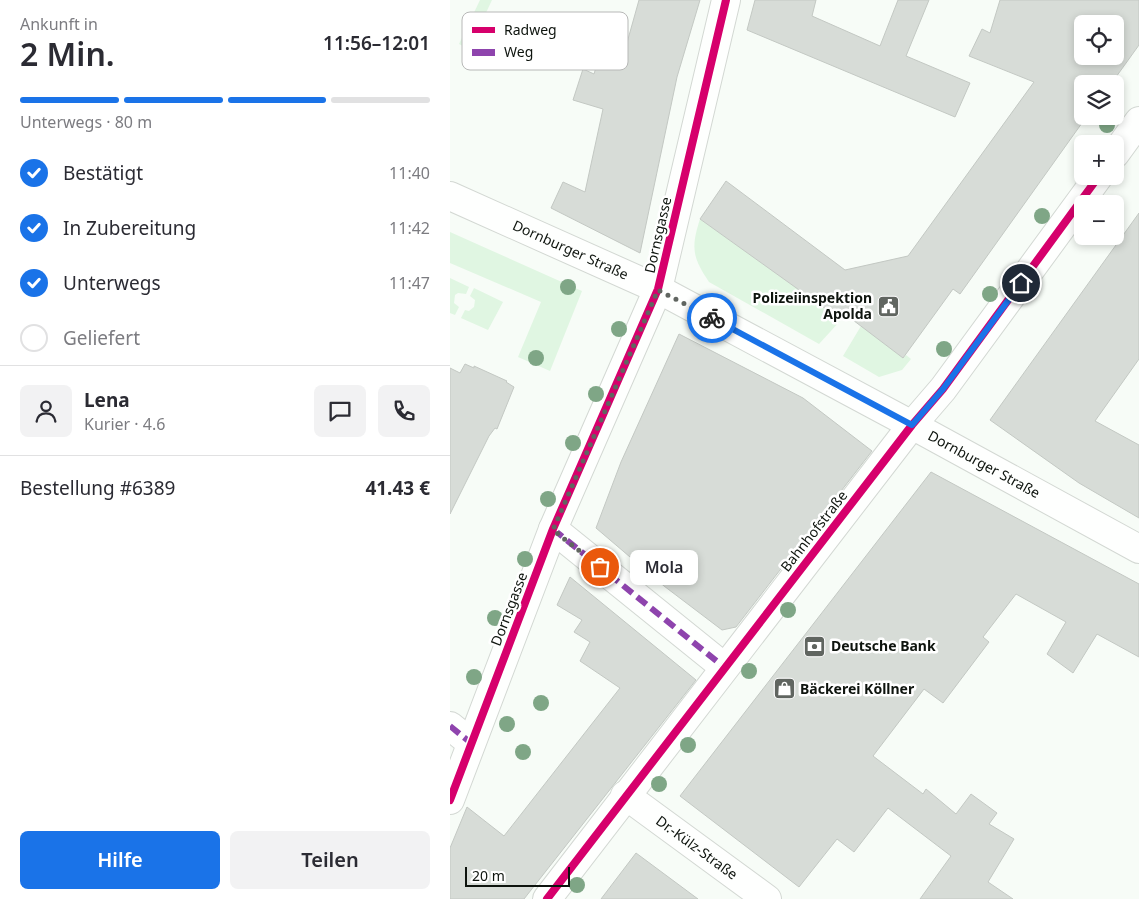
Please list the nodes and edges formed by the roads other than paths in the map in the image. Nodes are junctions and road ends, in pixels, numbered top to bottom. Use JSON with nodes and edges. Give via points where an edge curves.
{"nodes":[{"id":1,"x":726,"y":0,"type":"edge"},
{"id":2,"x":1139,"y":121,"type":"edge"},
{"id":3,"x":1124,"y":142,"type":"edge"},
{"id":4,"x":1092,"y":185,"type":"edge"},
{"id":5,"x":450,"y":196,"type":"edge"},
{"id":6,"x":658,"y":290,"type":"junction"},
{"id":7,"x":912,"y":425,"type":"junction"},
{"id":8,"x":553,"y":530,"type":"junction"},
{"id":9,"x":1139,"y":549,"type":"edge"},
{"id":10,"x":724,"y":667,"type":"junction"},
{"id":11,"x":450,"y":726,"type":"edge"},
{"id":12,"x":471,"y":743,"type":"junction"},
{"id":13,"x":625,"y":795,"type":"junction"},
{"id":14,"x":450,"y":800,"type":"edge"},
{"id":15,"x":547,"y":899,"type":"edge"},
{"id":16,"x":767,"y":899,"type":"edge"}],
"edges":[{"from":1,"to":6,"type":"street","name":"Dornsgasse"},
{"from":2,"to":3,"type":"street"},
{"from":4,"to":7,"type":"street","name":"Bahnhofstraße","via":[[943,389]]},
{"from":5,"to":6,"type":"street","name":"Dornburger Straße"},
{"from":6,"to":7,"type":"street","name":"Dornburger Straße"},
{"from":6,"to":8,"type":"street","name":"Dornsgasse"},
{"from":7,"to":9,"type":"street","name":"Dornburger Straße"},
{"from":7,"to":10,"type":"street","name":"Bahnhofstraße"},
{"from":8,"to":10,"type":"street"},
{"from":8,"to":12,"type":"street","name":"Dornsgasse"},
{"from":10,"to":13,"type":"street","name":"Bahnhofstraße"},
{"from":11,"to":12,"type":"street"},
{"from":12,"to":14,"type":"street","name":"Dornsgasse"},
{"from":13,"to":15,"type":"street","name":"Bahnhofstraße"},
{"from":13,"to":16,"type":"street","name":"Dr.-Külz-Straße"}]}
